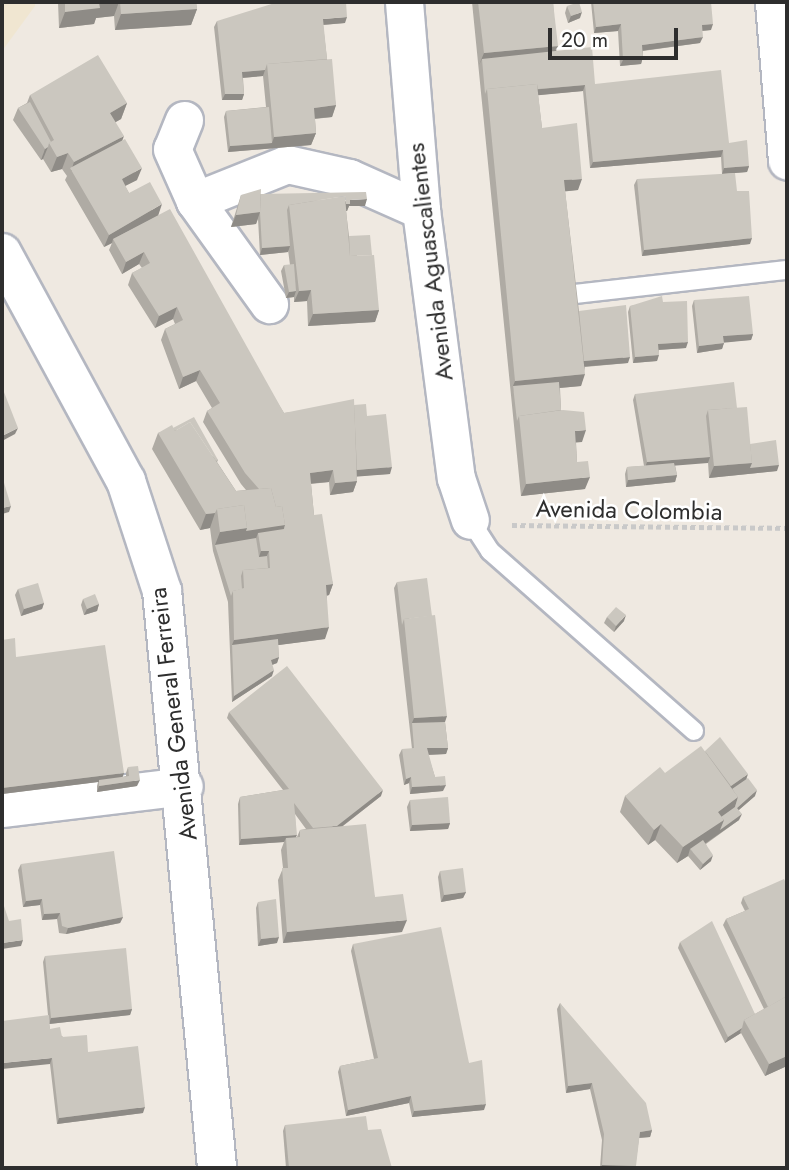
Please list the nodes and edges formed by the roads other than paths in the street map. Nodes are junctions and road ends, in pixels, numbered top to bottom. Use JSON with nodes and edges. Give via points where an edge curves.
{"nodes":[{"id":1,"x":404,"y":2,"type":"edge"},
{"id":2,"x":774,"y":2,"type":"edge"},
{"id":3,"x":184,"y":120,"type":"dead end"},
{"id":4,"x":787,"y":160,"type":"edge"},
{"id":5,"x":195,"y":201,"type":"junction"},
{"id":6,"x":421,"y":210,"type":"junction"},
{"id":7,"x":2,"y":253,"type":"edge"},
{"id":8,"x":787,"y":270,"type":"edge"},
{"id":9,"x":575,"y":294,"type":"edge"},
{"id":10,"x":269,"y":304,"type":"dead end"},
{"id":11,"x":470,"y":520,"type":"joint"},
{"id":12,"x":694,"y":731,"type":"dead end"},
{"id":13,"x":184,"y":786,"type":"junction"},
{"id":14,"x":2,"y":808,"type":"edge"},
{"id":15,"x":217,"y":1168,"type":"edge"}],
"edges":[{"from":1,"to":6,"type":"street","name":"Avenida Aguascalientes"},
{"from":2,"to":4,"type":"street"},
{"from":3,"to":5,"type":"street","via":[[172,149]]},
{"from":5,"to":6,"type":"street","via":[[287,164],[349,178]]},
{"from":5,"to":10,"type":"street"},
{"from":6,"to":11,"type":"street","name":"Avenida Aguascalientes","via":[[456,478]]},
{"from":7,"to":13,"type":"street","name":"Avenida General Ferreira","via":[[126,481],[162,591]]},
{"from":8,"to":9,"type":"lane"},
{"from":11,"to":12,"type":"lane","via":[[490,551]]},
{"from":13,"to":14,"type":"street"},
{"from":13,"to":15,"type":"street","name":"Avenida General Ferreira"}]}
